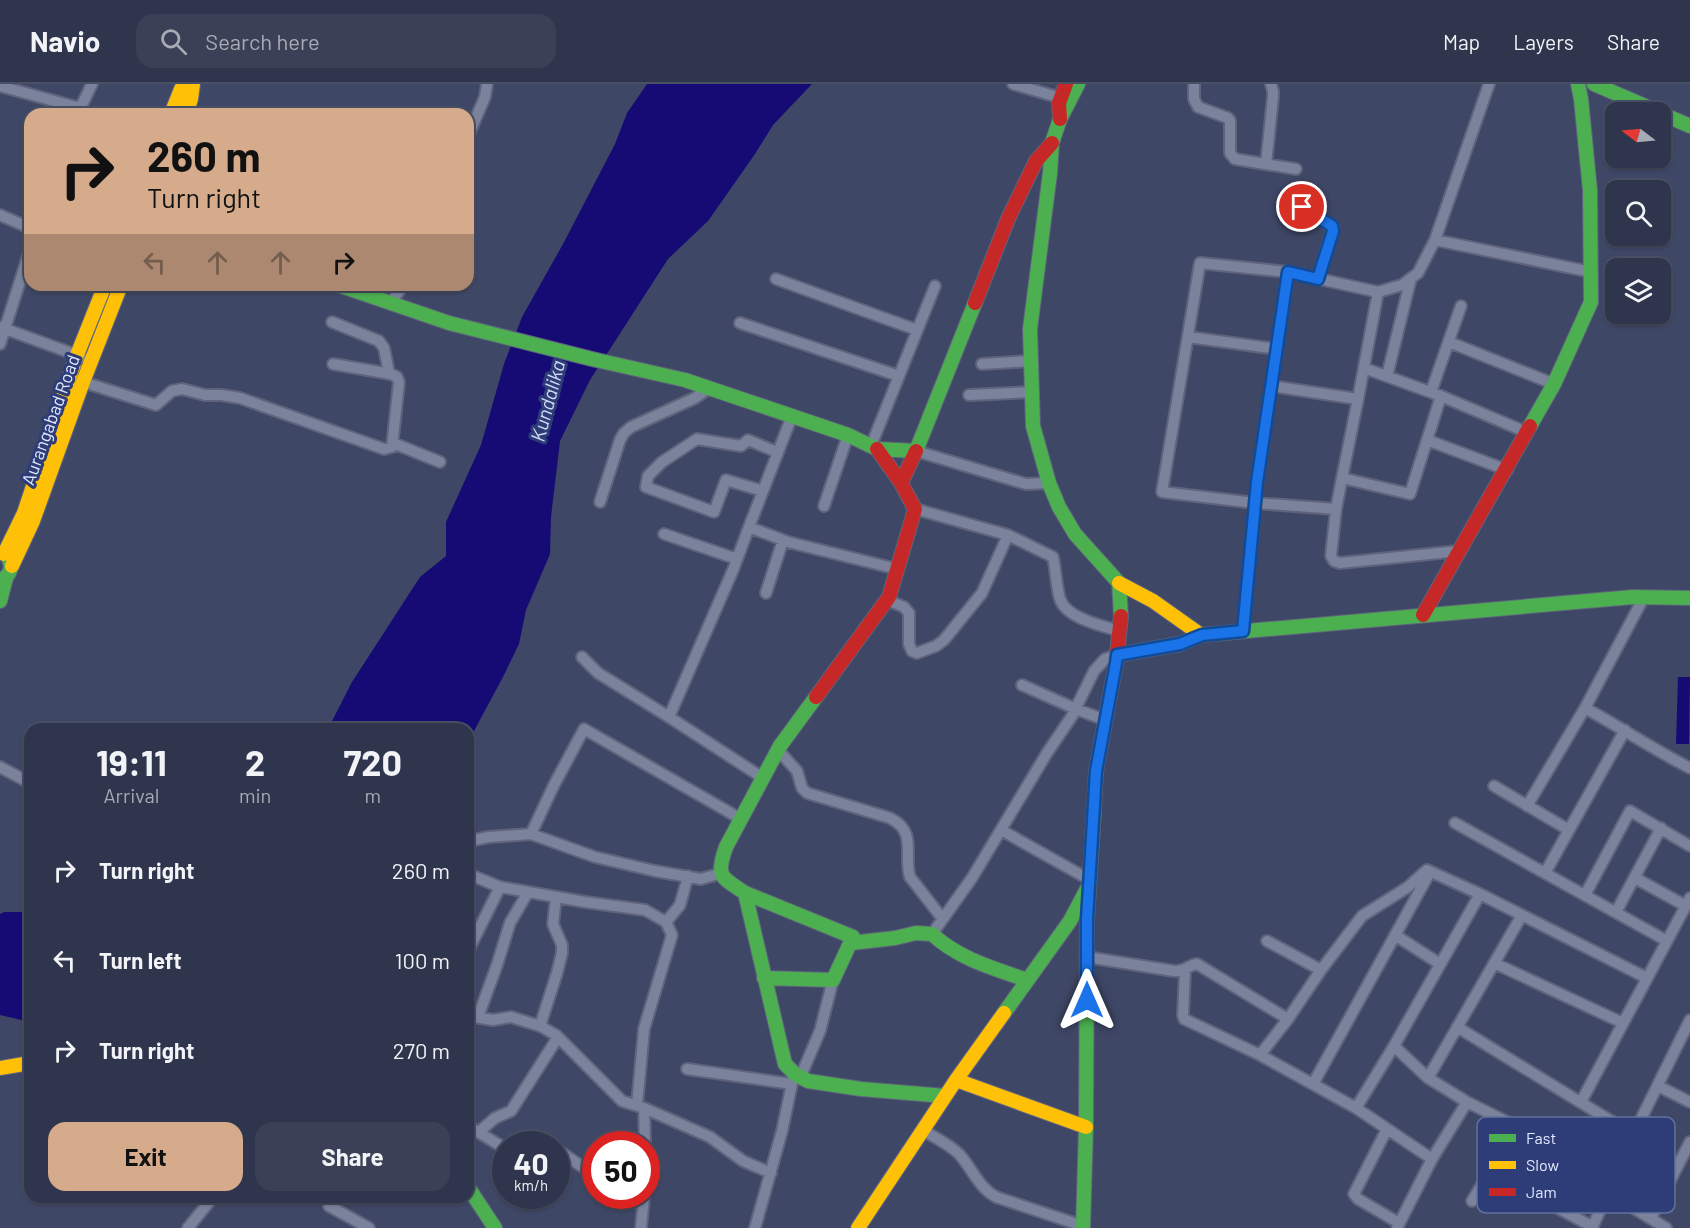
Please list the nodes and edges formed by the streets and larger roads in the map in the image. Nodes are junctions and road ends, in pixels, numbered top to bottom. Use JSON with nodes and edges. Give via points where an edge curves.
{"nodes":[{"id":1,"x":92,"y":84,"type":"edge"},
{"id":2,"x":186,"y":84,"type":"edge"},
{"id":3,"x":194,"y":84,"type":"edge"},
{"id":4,"x":487,"y":84,"type":"edge"},
{"id":5,"x":1013,"y":84,"type":"edge"},
{"id":6,"x":1066,"y":84,"type":"edge"},
{"id":7,"x":1078,"y":84,"type":"edge"},
{"id":8,"x":1194,"y":84,"type":"edge"},
{"id":9,"x":1271,"y":84,"type":"edge"},
{"id":10,"x":1489,"y":84,"type":"edge"},
{"id":11,"x":1578,"y":84,"type":"edge"},
{"id":12,"x":1594,"y":84,"type":"edge"},
{"id":13,"x":0,"y":86,"type":"edge"},
{"id":14,"x":1061,"y":98,"type":"junction"},
{"id":15,"x":1635,"y":102,"type":"edge"},
{"id":16,"x":70,"y":108,"type":"edge"},
{"id":17,"x":80,"y":108,"type":"edge"},
{"id":18,"x":173,"y":108,"type":"edge"},
{"id":19,"x":188,"y":108,"type":"edge"},
{"id":20,"x":1059,"y":118,"type":"junction"},
{"id":21,"x":1671,"y":118,"type":"edge"},
{"id":22,"x":474,"y":123,"type":"edge"},
{"id":23,"x":1690,"y":126,"type":"edge"},
{"id":24,"x":1052,"y":142,"type":"junction"},
{"id":25,"x":1266,"y":164,"type":"junction"},
{"id":26,"x":1296,"y":169,"type":"dead end"},
{"id":27,"x":1302,"y":207,"type":"dead end"},
{"id":28,"x":0,"y":215,"type":"edge"},
{"id":29,"x":24,"y":225,"type":"edge"},
{"id":30,"x":1435,"y":240,"type":"junction"},
{"id":31,"x":24,"y":266,"type":"edge"},
{"id":32,"x":1288,"y":272,"type":"junction"},
{"id":33,"x":1591,"y":272,"type":"junction"},
{"id":34,"x":1411,"y":278,"type":"junction"},
{"id":35,"x":776,"y":279,"type":"dead end"},
{"id":36,"x":1318,"y":279,"type":"junction"},
{"id":37,"x":934,"y":286,"type":"dead end"},
{"id":38,"x":103,"y":291,"type":"edge"},
{"id":39,"x":119,"y":291,"type":"edge"},
{"id":40,"x":356,"y":291,"type":"edge"},
{"id":41,"x":398,"y":291,"type":"edge"},
{"id":42,"x":1378,"y":292,"type":"junction"},
{"id":43,"x":391,"y":303,"type":"junction"},
{"id":44,"x":1461,"y":306,"type":"dead end"},
{"id":45,"x":332,"y":322,"type":"dead end"},
{"id":46,"x":740,"y":323,"type":"dead end"},
{"id":47,"x":2,"y":327,"type":"edge"},
{"id":48,"x":917,"y":330,"type":"junction"},
{"id":49,"x":1188,"y":337,"type":"junction"},
{"id":50,"x":1449,"y":342,"type":"junction"},
{"id":51,"x":0,"y":344,"type":"edge"},
{"id":52,"x":1277,"y":349,"type":"junction"},
{"id":53,"x":77,"y":355,"type":"junction"},
{"id":54,"x":91,"y":360,"type":"junction"},
{"id":55,"x":1030,"y":361,"type":"junction"},
{"id":56,"x":333,"y":364,"type":"dead end"},
{"id":57,"x":982,"y":364,"type":"dead end"},
{"id":58,"x":1364,"y":368,"type":"junction"},
{"id":59,"x":390,"y":374,"type":"junction"},
{"id":60,"x":899,"y":376,"type":"junction"},
{"id":61,"x":1387,"y":376,"type":"junction"},
{"id":62,"x":83,"y":382,"type":"junction"},
{"id":63,"x":1554,"y":384,"type":"junction"},
{"id":64,"x":1271,"y":386,"type":"junction"},
{"id":65,"x":709,"y":388,"type":"junction"},
{"id":66,"x":1032,"y":392,"type":"junction"},
{"id":67,"x":1436,"y":394,"type":"junction"},
{"id":68,"x":969,"y":395,"type":"dead end"},
{"id":69,"x":1358,"y":399,"type":"junction"},
{"id":70,"x":792,"y":416,"type":"junction"},
{"id":71,"x":1526,"y":432,"type":"junction"},
{"id":72,"x":848,"y":435,"type":"junction"},
{"id":73,"x":1427,"y":440,"type":"junction"},
{"id":74,"x":393,"y":443,"type":"junction"},
{"id":75,"x":874,"y":448,"type":"junction"},
{"id":76,"x":916,"y":451,"type":"junction"},
{"id":77,"x":777,"y":452,"type":"junction"},
{"id":78,"x":440,"y":462,"type":"dead end"},
{"id":79,"x":1507,"y":470,"type":"junction"},
{"id":80,"x":1341,"y":478,"type":"junction"},
{"id":81,"x":901,"y":483,"type":"junction"},
{"id":82,"x":1050,"y":483,"type":"junction"},
{"id":83,"x":763,"y":491,"type":"junction"},
{"id":84,"x":600,"y":502,"type":"dead end"},
{"id":85,"x":1255,"y":503,"type":"junction"},
{"id":86,"x":824,"y":506,"type":"dead end"},
{"id":87,"x":915,"y":509,"type":"junction"},
{"id":88,"x":1336,"y":509,"type":"junction"},
{"id":89,"x":749,"y":527,"type":"junction"},
{"id":90,"x":664,"y":534,"type":"dead end"},
{"id":91,"x":1008,"y":535,"type":"junction"},
{"id":92,"x":783,"y":540,"type":"junction"},
{"id":93,"x":1459,"y":551,"type":"junction"},
{"id":94,"x":737,"y":559,"type":"junction"},
{"id":95,"x":4,"y":566,"type":"edge"},
{"id":96,"x":897,"y":569,"type":"junction"},
{"id":97,"x":1119,"y":583,"type":"junction"},
{"id":98,"x":766,"y":593,"type":"dead end"},
{"id":99,"x":1644,"y":597,"type":"junction"},
{"id":100,"x":1690,"y":598,"type":"edge"},
{"id":101,"x":886,"y":600,"type":"junction"},
{"id":102,"x":0,"y":601,"type":"edge"},
{"id":103,"x":1422,"y":615,"type":"junction"},
{"id":104,"x":1120,"y":631,"type":"junction"},
{"id":105,"x":1243,"y":631,"type":"junction"},
{"id":106,"x":1202,"y":635,"type":"junction"},
{"id":107,"x":1117,"y":655,"type":"junction"},
{"id":108,"x":582,"y":657,"type":"dead end"},
{"id":109,"x":1022,"y":685,"type":"dead end"},
{"id":110,"x":1585,"y":708,"type":"junction"},
{"id":111,"x":1076,"y":709,"type":"junction"},
{"id":112,"x":669,"y":717,"type":"junction"},
{"id":113,"x":1105,"y":720,"type":"junction"},
{"id":114,"x":1625,"y":730,"type":"junction"},
{"id":115,"x":778,"y":750,"type":"junction"},
{"id":116,"x":0,"y":767,"type":"edge"},
{"id":117,"x":1690,"y":768,"type":"edge"},
{"id":118,"x":763,"y":778,"type":"junction"},
{"id":119,"x":24,"y":780,"type":"edge"},
{"id":120,"x":1494,"y":786,"type":"dead end"},
{"id":121,"x":1527,"y":806,"type":"junction"},
{"id":122,"x":741,"y":819,"type":"junction"},
{"id":123,"x":1455,"y":823,"type":"dead end"},
{"id":124,"x":1661,"y":828,"type":"junction"},
{"id":125,"x":1001,"y":830,"type":"junction"},
{"id":126,"x":1569,"y":831,"type":"junction"},
{"id":127,"x":531,"y":834,"type":"junction"},
{"id":128,"x":474,"y":840,"type":"edge"},
{"id":129,"x":1690,"y":846,"type":"edge"},
{"id":130,"x":1430,"y":872,"type":"junction"},
{"id":131,"x":722,"y":873,"type":"junction"},
{"id":132,"x":1545,"y":873,"type":"junction"},
{"id":133,"x":474,"y":876,"type":"edge"},
{"id":134,"x":688,"y":876,"type":"junction"},
{"id":135,"x":1635,"y":878,"type":"junction"},
{"id":136,"x":1089,"y":883,"type":"junction"},
{"id":137,"x":500,"y":887,"type":"junction"},
{"id":138,"x":528,"y":892,"type":"junction"},
{"id":139,"x":745,"y":893,"type":"junction"},
{"id":140,"x":1480,"y":894,"type":"junction"},
{"id":141,"x":1585,"y":895,"type":"junction"},
{"id":142,"x":556,"y":897,"type":"junction"},
{"id":143,"x":1688,"y":902,"type":"edge"},
{"id":144,"x":1616,"y":912,"type":"junction"},
{"id":145,"x":1522,"y":915,"type":"junction"},
{"id":146,"x":942,"y":918,"type":"junction"},
{"id":147,"x":666,"y":922,"type":"junction"},
{"id":148,"x":932,"y":934,"type":"junction"},
{"id":149,"x":1395,"y":935,"type":"junction"},
{"id":150,"x":474,"y":939,"type":"edge"},
{"id":151,"x":1267,"y":941,"type":"dead end"},
{"id":152,"x":1667,"y":941,"type":"junction"},
{"id":153,"x":851,"y":943,"type":"junction"},
{"id":154,"x":1087,"y":957,"type":"junction"},
{"id":155,"x":1494,"y":963,"type":"junction"},
{"id":156,"x":1440,"y":964,"type":"junction"},
{"id":157,"x":1321,"y":970,"type":"junction"},
{"id":158,"x":1181,"y":971,"type":"junction"},
{"id":159,"x":764,"y":978,"type":"junction"},
{"id":160,"x":1647,"y":978,"type":"junction"},
{"id":161,"x":832,"y":980,"type":"junction"},
{"id":162,"x":1027,"y":980,"type":"junction"},
{"id":163,"x":474,"y":1014,"type":"edge"},
{"id":164,"x":474,"y":1016,"type":"edge"},
{"id":165,"x":1288,"y":1018,"type":"junction"},
{"id":166,"x":1690,"y":1020,"type":"edge"},
{"id":167,"x":1623,"y":1023,"type":"junction"},
{"id":168,"x":540,"y":1026,"type":"junction"},
{"id":169,"x":1457,"y":1027,"type":"junction"},
{"id":170,"x":558,"y":1037,"type":"junction"},
{"id":171,"x":1679,"y":1042,"type":"junction"},
{"id":172,"x":1394,"y":1046,"type":"junction"},
{"id":173,"x":1690,"y":1048,"type":"edge"},
{"id":174,"x":1260,"y":1055,"type":"junction"},
{"id":175,"x":24,"y":1064,"type":"edge"},
{"id":176,"x":0,"y":1068,"type":"edge"},
{"id":177,"x":687,"y":1069,"type":"dead end"},
{"id":178,"x":795,"y":1078,"type":"junction"},
{"id":179,"x":1428,"y":1078,"type":"junction"},
{"id":180,"x":956,"y":1080,"type":"junction"},
{"id":181,"x":1313,"y":1084,"type":"junction"},
{"id":182,"x":1658,"y":1086,"type":"junction"},
{"id":183,"x":945,"y":1096,"type":"junction"},
{"id":184,"x":1467,"y":1102,"type":"junction"},
{"id":185,"x":1581,"y":1102,"type":"junction"},
{"id":186,"x":1690,"y":1102,"type":"edge"},
{"id":187,"x":640,"y":1106,"type":"junction"},
{"id":188,"x":1356,"y":1108,"type":"junction"},
{"id":189,"x":1498,"y":1117,"type":"edge"},
{"id":190,"x":1605,"y":1117,"type":"edge"},
{"id":191,"x":1643,"y":1117,"type":"edge"},
{"id":192,"x":1086,"y":1127,"type":"junction"},
{"id":193,"x":474,"y":1129,"type":"edge"},
{"id":194,"x":1387,"y":1129,"type":"junction"},
{"id":195,"x":923,"y":1130,"type":"junction"},
{"id":196,"x":643,"y":1131,"type":"edge"},
{"id":197,"x":479,"y":1132,"type":"junction"},
{"id":198,"x":492,"y":1140,"type":"edge"},
{"id":199,"x":1690,"y":1142,"type":"edge"},
{"id":200,"x":1432,"y":1159,"type":"junction"},
{"id":201,"x":1675,"y":1171,"type":"edge"},
{"id":202,"x":771,"y":1173,"type":"junction"},
{"id":203,"x":1477,"y":1193,"type":"edge"},
{"id":204,"x":474,"y":1197,"type":"edge"},
{"id":205,"x":1472,"y":1201,"type":"dead end"},
{"id":206,"x":208,"y":1203,"type":"edge"},
{"id":207,"x":329,"y":1206,"type":"dead end"},
{"id":208,"x":643,"y":1209,"type":"edge"},
{"id":209,"x":1566,"y":1213,"type":"edge"},
{"id":210,"x":1599,"y":1213,"type":"edge"},
{"id":211,"x":1643,"y":1213,"type":"edge"},
{"id":212,"x":1654,"y":1213,"type":"edge"},
{"id":213,"x":1651,"y":1218,"type":"junction"},
{"id":214,"x":1398,"y":1225,"type":"edge"},
{"id":215,"x":493,"y":1227,"type":"edge"},
{"id":216,"x":1083,"y":1227,"type":"edge"},
{"id":217,"x":1592,"y":1227,"type":"edge"},
{"id":218,"x":188,"y":1228,"type":"edge"},
{"id":219,"x":369,"y":1228,"type":"edge"},
{"id":220,"x":641,"y":1228,"type":"edge"},
{"id":221,"x":755,"y":1228,"type":"edge"},
{"id":222,"x":858,"y":1228,"type":"edge"},
{"id":223,"x":1666,"y":1228,"type":"edge"}],
"edges":[{"from":1,"to":17,"type":"street"},
{"from":2,"to":18,"type":"street"},
{"from":3,"to":19,"type":"street"},
{"from":4,"to":22,"type":"street"},
{"from":5,"to":14,"type":"street"},
{"from":6,"to":14,"type":"street"},
{"from":7,"to":20,"type":"street"},
{"from":8,"to":25,"type":"street","via":[[1198,107],[1230,121],[1232,156]]},
{"from":9,"to":25,"type":"street"},
{"from":10,"to":30,"type":"street"},
{"from":11,"to":33,"type":"street","via":[[1590,190]]},
{"from":12,"to":15,"type":"street"},
{"from":13,"to":16,"type":"street"},
{"from":14,"to":20,"type":"street"},
{"from":20,"to":24,"type":"street"},
{"from":21,"to":23,"type":"street"},
{"from":24,"to":55,"type":"street","via":[[1030,328]]},
{"from":24,"to":76,"type":"street","via":[[1036,161],[1008,219]]},
{"from":25,"to":26,"type":"street"},
{"from":27,"to":36,"type":"street","via":[[1333,228]]},
{"from":28,"to":29,"type":"street"},
{"from":30,"to":33,"type":"street"},
{"from":30,"to":34,"type":"street","via":[[1418,273]]},
{"from":31,"to":47,"type":"street"},
{"from":32,"to":36,"type":"street"},
{"from":32,"to":49,"type":"street","via":[[1200,263]]},
{"from":32,"to":52,"type":"street"},
{"from":33,"to":63,"type":"street","via":[[1591,302]]},
{"from":34,"to":42,"type":"street"},
{"from":34,"to":61,"type":"street"},
{"from":35,"to":48,"type":"street"},
{"from":36,"to":42,"type":"street"},
{"from":37,"to":48,"type":"street"},
{"from":38,"to":53,"type":"street","name":"Aurangabad Road"},
{"from":39,"to":54,"type":"street","name":"Aurangabad Road"},
{"from":40,"to":43,"type":"street"},
{"from":41,"to":43,"type":"street"},
{"from":42,"to":58,"type":"street"},
{"from":43,"to":65,"type":"street","via":[[449,323]]},
{"from":44,"to":50,"type":"street"},
{"from":45,"to":59,"type":"street","via":[[379,341]]},
{"from":46,"to":60,"type":"street"},
{"from":47,"to":51,"type":"street"},
{"from":47,"to":53,"type":"street"},
{"from":48,"to":60,"type":"street"},
{"from":49,"to":52,"type":"street"},
{"from":49,"to":85,"type":"street","via":[[1162,492]]},
{"from":50,"to":63,"type":"street"},
{"from":50,"to":67,"type":"street"},
{"from":52,"to":64,"type":"street"},
{"from":53,"to":54,"type":"street"},
{"from":53,"to":95,"type":"street","name":"Aurangabad Road"},
{"from":54,"to":62,"type":"street","name":"Aurangabad Road"},
{"from":55,"to":57,"type":"street"},
{"from":55,"to":66,"type":"street"},
{"from":56,"to":59,"type":"street"},
{"from":58,"to":61,"type":"street"},
{"from":58,"to":69,"type":"street"},
{"from":59,"to":74,"type":"street","via":[[399,382]]},
{"from":60,"to":75,"type":"street"},
{"from":61,"to":67,"type":"street"},
{"from":62,"to":74,"type":"street","via":[[156,405],[182,389],[240,398],[384,449]]},
{"from":62,"to":95,"type":"street","name":"Aurangabad Road","via":[[33,521]]},
{"from":63,"to":71,"type":"street"},
{"from":64,"to":69,"type":"street"},
{"from":64,"to":85,"type":"street"},
{"from":65,"to":70,"type":"street"},
{"from":65,"to":84,"type":"street","via":[[624,433]]},
{"from":66,"to":68,"type":"street"},
{"from":66,"to":82,"type":"street","via":[[1034,426]]},
{"from":67,"to":71,"type":"street"},
{"from":67,"to":73,"type":"street"},
{"from":69,"to":80,"type":"street"},
{"from":70,"to":72,"type":"street"},
{"from":70,"to":77,"type":"street"},
{"from":71,"to":79,"type":"street"},
{"from":72,"to":75,"type":"street"},
{"from":72,"to":86,"type":"street"},
{"from":73,"to":79,"type":"street"},
{"from":73,"to":80,"type":"street","via":[[1410,494]]},
{"from":74,"to":78,"type":"street"},
{"from":75,"to":76,"type":"street"},
{"from":75,"to":81,"type":"street"},
{"from":76,"to":81,"type":"street"},
{"from":76,"to":82,"type":"street","via":[[1026,484]]},
{"from":77,"to":83,"type":"street"},
{"from":77,"to":83,"type":"street","via":[[748,440],[741,446],[697,439],[662,462],[648,476],[646,487],[714,512],[726,480]]},
{"from":79,"to":93,"type":"street"},
{"from":80,"to":88,"type":"street"},
{"from":81,"to":87,"type":"street"},
{"from":82,"to":97,"type":"street","via":[[1075,534]]},
{"from":83,"to":89,"type":"street"},
{"from":85,"to":88,"type":"street"},
{"from":85,"to":105,"type":"street"},
{"from":87,"to":91,"type":"street"},
{"from":87,"to":96,"type":"street"},
{"from":88,"to":93,"type":"street","via":[[1331,555],[1337,563]]},
{"from":89,"to":92,"type":"street"},
{"from":89,"to":94,"type":"street"},
{"from":90,"to":94,"type":"street"},
{"from":91,"to":101,"type":"street","via":[[980,596],[936,646],[912,651],[909,613]]},
{"from":91,"to":104,"type":"street","via":[[1053,557],[1060,601],[1068,612]]},
{"from":92,"to":96,"type":"street"},
{"from":92,"to":98,"type":"street"},
{"from":93,"to":103,"type":"street"},
{"from":94,"to":112,"type":"street"},
{"from":95,"to":102,"type":"street","name":"Aurangabad Road"},
{"from":96,"to":101,"type":"street"},
{"from":97,"to":104,"type":"street"},
{"from":97,"to":106,"type":"street"},
{"from":99,"to":100,"type":"street"},
{"from":99,"to":103,"type":"street"},
{"from":99,"to":110,"type":"street"},
{"from":101,"to":115,"type":"street"},
{"from":103,"to":105,"type":"street"},
{"from":104,"to":107,"type":"street"},
{"from":105,"to":106,"type":"street"},
{"from":106,"to":107,"type":"street","via":[[1180,644]]},
{"from":107,"to":111,"type":"street","via":[[1101,662]]},
{"from":107,"to":113,"type":"street"},
{"from":108,"to":112,"type":"street","via":[[598,673]]},
{"from":109,"to":111,"type":"street"},
{"from":110,"to":114,"type":"street"},
{"from":110,"to":121,"type":"street"},
{"from":111,"to":113,"type":"street"},
{"from":111,"to":125,"type":"street"},
{"from":112,"to":118,"type":"street"},
{"from":113,"to":136,"type":"street","via":[[1096,771]]},
{"from":114,"to":117,"type":"street"},
{"from":114,"to":126,"type":"street"},
{"from":115,"to":118,"type":"street"},
{"from":115,"to":146,"type":"street","via":[[797,771],[807,793],[897,821],[908,840],[910,877]]},
{"from":116,"to":119,"type":"street"},
{"from":118,"to":122,"type":"street"},
{"from":120,"to":121,"type":"street"},
{"from":121,"to":126,"type":"street"},
{"from":122,"to":127,"type":"street","via":[[584,729]]},
{"from":122,"to":131,"type":"street","via":[[723,856]]},
{"from":123,"to":132,"type":"street"},
{"from":124,"to":129,"type":"street"},
{"from":124,"to":135,"type":"street"},
{"from":124,"to":141,"type":"street","via":[[1630,811]]},
{"from":125,"to":136,"type":"street"},
{"from":125,"to":146,"type":"street"},
{"from":126,"to":132,"type":"street"},
{"from":127,"to":128,"type":"street"},
{"from":127,"to":134,"type":"street","via":[[595,857]]},
{"from":130,"to":140,"type":"street"},
{"from":130,"to":149,"type":"street"},
{"from":130,"to":157,"type":"street","via":[[1427,870],[1362,916]]},
{"from":131,"to":134,"type":"street","via":[[701,879]]},
{"from":131,"to":139,"type":"street","via":[[724,879]]},
{"from":132,"to":141,"type":"street"},
{"from":133,"to":137,"type":"street"},
{"from":134,"to":147,"type":"street","via":[[680,905]]},
{"from":135,"to":143,"type":"street"},
{"from":135,"to":144,"type":"street"},
{"from":136,"to":154,"type":"street"},
{"from":136,"to":162,"type":"street","via":[[1070,921]]},
{"from":137,"to":138,"type":"street"},
{"from":137,"to":150,"type":"street"},
{"from":138,"to":142,"type":"street"},
{"from":138,"to":163,"type":"street","via":[[510,923],[497,965]]},
{"from":139,"to":153,"type":"street","via":[[853,937]]},
{"from":139,"to":159,"type":"street"},
{"from":140,"to":145,"type":"street"},
{"from":140,"to":156,"type":"street"},
{"from":141,"to":144,"type":"street"},
{"from":142,"to":147,"type":"street","via":[[645,910]]},
{"from":142,"to":168,"type":"street","via":[[553,924],[562,953]]},
{"from":143,"to":152,"type":"street"},
{"from":144,"to":152,"type":"street"},
{"from":145,"to":155,"type":"street"},
{"from":145,"to":160,"type":"street"},
{"from":146,"to":148,"type":"street"},
{"from":147,"to":187,"type":"street","via":[[672,935],[644,1029]]},
{"from":148,"to":153,"type":"street"},
{"from":148,"to":162,"type":"street","via":[[957,954]]},
{"from":149,"to":156,"type":"street"},
{"from":149,"to":181,"type":"street"},
{"from":151,"to":157,"type":"street"},
{"from":152,"to":160,"type":"street"},
{"from":153,"to":161,"type":"street"},
{"from":154,"to":158,"type":"street"},
{"from":154,"to":192,"type":"street"},
{"from":155,"to":167,"type":"street"},
{"from":155,"to":169,"type":"street"},
{"from":156,"to":172,"type":"street"},
{"from":157,"to":165,"type":"street"},
{"from":158,"to":165,"type":"street","via":[[1200,964]]},
{"from":158,"to":174,"type":"street","via":[[1184,1019]]},
{"from":159,"to":161,"type":"street"},
{"from":159,"to":178,"type":"street","via":[[785,1064]]},
{"from":160,"to":167,"type":"street"},
{"from":161,"to":178,"type":"street","via":[[820,1031]]},
{"from":162,"to":180,"type":"street"},
{"from":164,"to":168,"type":"street","via":[[492,1020],[511,1017]]},
{"from":165,"to":174,"type":"street"},
{"from":166,"to":171,"type":"street"},
{"from":167,"to":185,"type":"street"},
{"from":168,"to":170,"type":"street"},
{"from":169,"to":179,"type":"street"},
{"from":169,"to":185,"type":"street"},
{"from":170,"to":187,"type":"street","via":[[622,1101]]},
{"from":170,"to":197,"type":"street","via":[[511,1111]]},
{"from":171,"to":173,"type":"street"},
{"from":171,"to":182,"type":"street"},
{"from":172,"to":179,"type":"street"},
{"from":172,"to":188,"type":"street"},
{"from":174,"to":181,"type":"street"},
{"from":175,"to":176,"type":"street"},
{"from":177,"to":178,"type":"street"},
{"from":178,"to":183,"type":"street","via":[[861,1089]]},
{"from":178,"to":202,"type":"street"},
{"from":179,"to":184,"type":"street"},
{"from":180,"to":183,"type":"street"},
{"from":180,"to":192,"type":"street"},
{"from":181,"to":188,"type":"street"},
{"from":182,"to":186,"type":"street"},
{"from":182,"to":191,"type":"street"},
{"from":183,"to":195,"type":"street"},
{"from":184,"to":189,"type":"street"},
{"from":184,"to":200,"type":"street"},
{"from":185,"to":190,"type":"street"},
{"from":187,"to":196,"type":"street"},
{"from":187,"to":202,"type":"street","via":[[710,1137],[743,1161]]},
{"from":188,"to":194,"type":"street"},
{"from":192,"to":216,"type":"street"},
{"from":193,"to":197,"type":"street"},
{"from":194,"to":200,"type":"street"},
{"from":194,"to":214,"type":"street","via":[[1354,1194]]},
{"from":195,"to":216,"type":"street","via":[[957,1153],[989,1193]]},
{"from":195,"to":222,"type":"street"},
{"from":197,"to":198,"type":"street"},
{"from":199,"to":201,"type":"street"},
{"from":200,"to":214,"type":"street"},
{"from":202,"to":221,"type":"street"},
{"from":203,"to":205,"type":"street"},
{"from":204,"to":215,"type":"street"},
{"from":206,"to":218,"type":"street"},
{"from":207,"to":219,"type":"street"},
{"from":208,"to":220,"type":"street"},
{"from":209,"to":217,"type":"street"},
{"from":210,"to":217,"type":"street"},
{"from":211,"to":213,"type":"street"},
{"from":212,"to":213,"type":"street"},
{"from":213,"to":223,"type":"street"}]}
